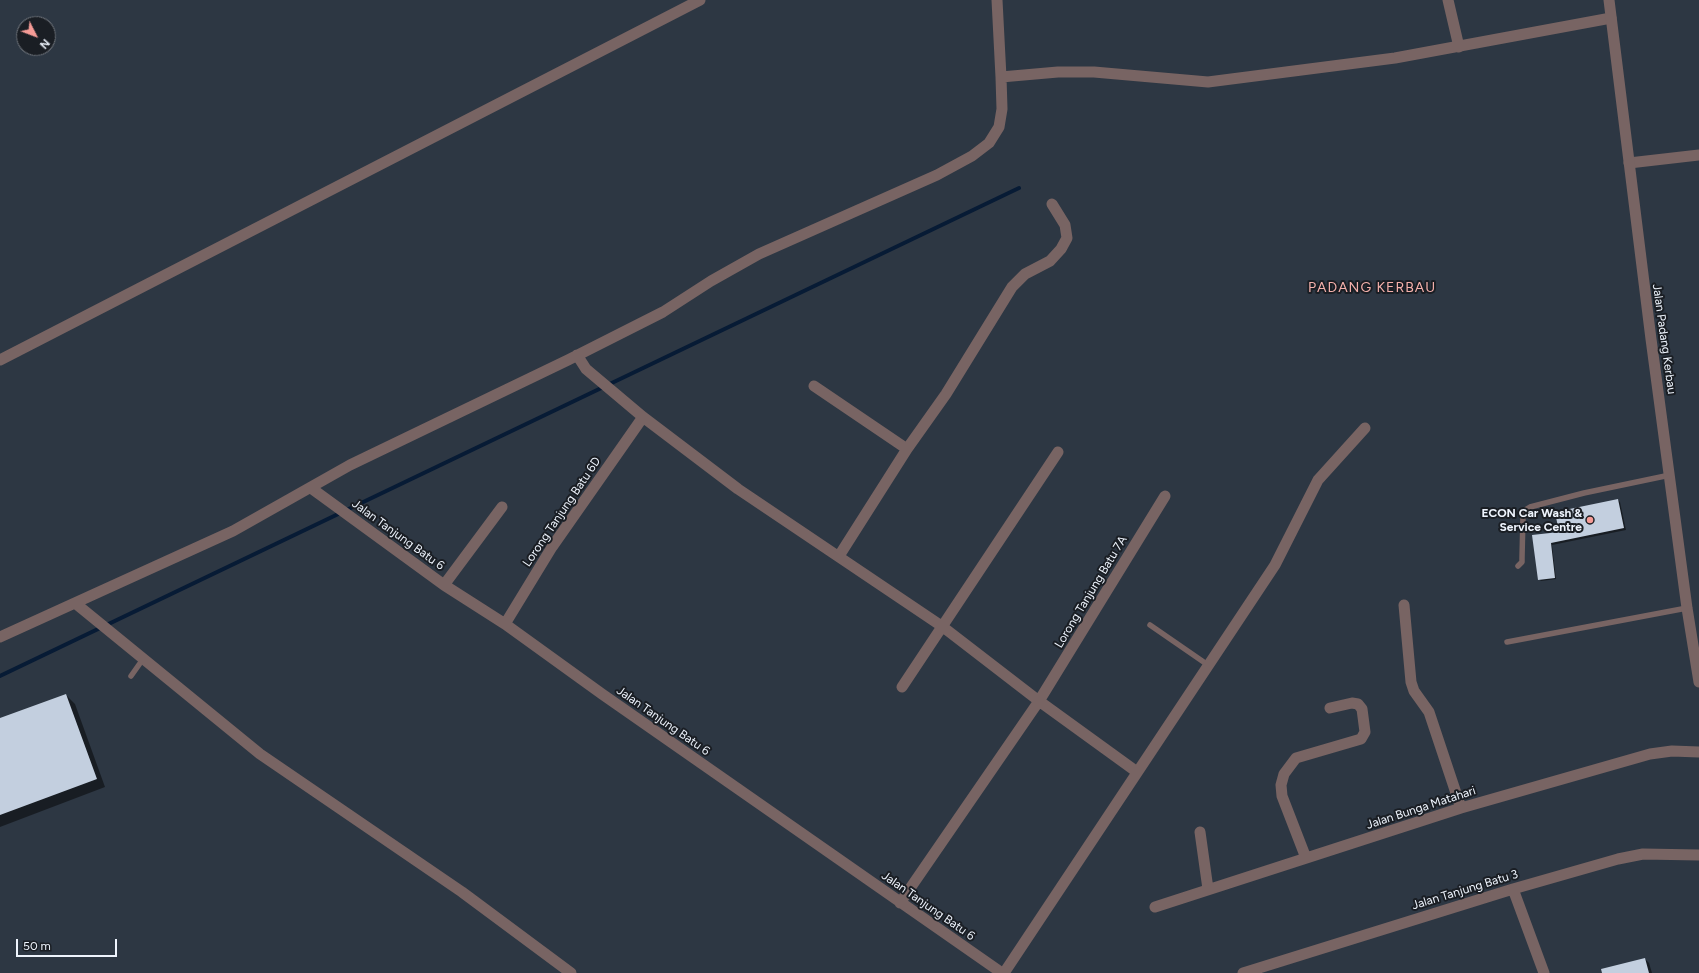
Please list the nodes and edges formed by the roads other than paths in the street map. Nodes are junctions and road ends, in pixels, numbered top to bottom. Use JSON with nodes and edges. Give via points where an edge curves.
{"nodes":[{"id":1,"x":700,"y":0,"type":"edge"},
{"id":2,"x":997,"y":0,"type":"edge"},
{"id":3,"x":1448,"y":0,"type":"edge"},
{"id":4,"x":1609,"y":0,"type":"edge"},
{"id":5,"x":1611,"y":18,"type":"junction"},
{"id":6,"x":1459,"y":46,"type":"junction"},
{"id":7,"x":1001,"y":77,"type":"junction"},
{"id":8,"x":1699,"y":155,"type":"edge"},
{"id":9,"x":1629,"y":163,"type":"junction"},
{"id":10,"x":1052,"y":204,"type":"dead end"},
{"id":11,"x":577,"y":355,"type":"junction"},
{"id":12,"x":0,"y":360,"type":"edge"},
{"id":13,"x":814,"y":386,"type":"dead end"},
{"id":14,"x":643,"y":417,"type":"junction"},
{"id":15,"x":1365,"y":428,"type":"dead end"},
{"id":16,"x":907,"y":449,"type":"junction"},
{"id":17,"x":1058,"y":452,"type":"dead end"},
{"id":18,"x":1670,"y":475,"type":"junction"},
{"id":19,"x":311,"y":488,"type":"junction"},
{"id":20,"x":1165,"y":496,"type":"dead end"},
{"id":21,"x":502,"y":507,"type":"dead end"},
{"id":22,"x":839,"y":556,"type":"junction"},
{"id":23,"x":1518,"y":566,"type":"dead end"},
{"id":24,"x":444,"y":585,"type":"junction"},
{"id":25,"x":75,"y":603,"type":"junction"},
{"id":26,"x":1404,"y":605,"type":"dead end"},
{"id":27,"x":1687,"y":608,"type":"junction"},
{"id":28,"x":505,"y":624,"type":"junction"},
{"id":29,"x":1150,"y":625,"type":"dead end"},
{"id":30,"x":943,"y":628,"type":"junction"},
{"id":31,"x":0,"y":637,"type":"edge"},
{"id":32,"x":1506,"y":642,"type":"dead end"},
{"id":33,"x":139,"y":656,"type":"junction"},
{"id":34,"x":1208,"y":665,"type":"junction"},
{"id":35,"x":131,"y":676,"type":"dead end"},
{"id":36,"x":1699,"y":682,"type":"edge"},
{"id":37,"x":902,"y":687,"type":"dead end"},
{"id":38,"x":1040,"y":701,"type":"junction"},
{"id":39,"x":1330,"y":708,"type":"dead end"},
{"id":40,"x":1699,"y":752,"type":"edge"},
{"id":41,"x":1137,"y":772,"type":"junction"},
{"id":42,"x":1461,"y":808,"type":"junction"},
{"id":43,"x":1200,"y":832,"type":"dead end"},
{"id":44,"x":1699,"y":855,"type":"edge"},
{"id":45,"x":1306,"y":858,"type":"junction"},
{"id":46,"x":1208,"y":889,"type":"junction"},
{"id":47,"x":1513,"y":889,"type":"junction"},
{"id":48,"x":900,"y":903,"type":"junction"},
{"id":49,"x":1155,"y":907,"type":"dead end"},
{"id":50,"x":558,"y":969,"type":"edge"},
{"id":51,"x":1258,"y":971,"type":"edge"},
{"id":52,"x":570,"y":973,"type":"edge"},
{"id":53,"x":1003,"y":973,"type":"edge"},
{"id":54,"x":1243,"y":973,"type":"edge"},
{"id":55,"x":1544,"y":973,"type":"edge"}],
"edges":[{"from":1,"to":12,"type":"street"},
{"from":2,"to":7,"type":"street"},
{"from":3,"to":6,"type":"street"},
{"from":4,"to":5,"type":"street","name":"Jalan Padang Kerbau"},
{"from":5,"to":6,"type":"street"},
{"from":5,"to":9,"type":"street","name":"Jalan Padang Kerbau"},
{"from":6,"to":7,"type":"street","via":[[1395,58],[1208,82],[1094,72]]},
{"from":7,"to":11,"type":"street","via":[[1000,127],[989,143],[972,156],[937,175],[759,254],[663,312]]},
{"from":8,"to":9,"type":"street"},
{"from":9,"to":18,"type":"street","name":"Jalan Padang Kerbau"},
{"from":10,"to":16,"type":"street","via":[[1065,225],[1067,238],[1061,249],[1050,262],[1024,274],[1012,287],[946,394]]},
{"from":11,"to":14,"type":"street","via":[[586,369]]},
{"from":11,"to":19,"type":"street","via":[[350,465]]},
{"from":13,"to":16,"type":"street"},
{"from":14,"to":22,"type":"street","via":[[738,489]]},
{"from":14,"to":28,"type":"street","name":"Lorong Tanjung Batu 6D","via":[[552,547]]},
{"from":15,"to":34,"type":"street","via":[[1318,480],[1276,565]]},
{"from":16,"to":22,"type":"street"},
{"from":17,"to":30,"type":"street"},
{"from":18,"to":23,"type":"lane","via":[[1530,507],[1522,516],[1522,562]]},
{"from":18,"to":27,"type":"street","name":"Jalan Padang Kerbau"},
{"from":19,"to":24,"type":"street","name":"Jalan Tanjung Batu 6"},
{"from":19,"to":25,"type":"street","via":[[233,531]]},
{"from":20,"to":38,"type":"street","name":"Lorong Tanjung Batu 7A"},
{"from":21,"to":24,"type":"street"},
{"from":22,"to":30,"type":"street"},
{"from":24,"to":28,"type":"street","name":"Jalan Tanjung Batu 6"},
{"from":25,"to":31,"type":"street"},
{"from":25,"to":33,"type":"street"},
{"from":26,"to":42,"type":"street","via":[[1411,682],[1414,691],[1429,712]]},
{"from":27,"to":32,"type":"lane"},
{"from":27,"to":36,"type":"street","name":"Jalan Padang Kerbau"},
{"from":28,"to":48,"type":"street","name":"Jalan Tanjung Batu 6"},
{"from":29,"to":34,"type":"lane"},
{"from":30,"to":37,"type":"street"},
{"from":30,"to":38,"type":"street"},
{"from":33,"to":35,"type":"lane"},
{"from":33,"to":50,"type":"street","via":[[260,754],[462,892]]},
{"from":34,"to":41,"type":"street"},
{"from":38,"to":41,"type":"street"},
{"from":38,"to":48,"type":"street","name":"Lorong Tanjung Batu 7A"},
{"from":39,"to":45,"type":"street","via":[[1358,704],[1362,709],[1365,732],[1362,739],[1296,758],[1284,774],[1282,796]]},
{"from":40,"to":42,"type":"street","name":"Jalan Bunga Matahari","via":[[1672,751],[1650,754]]},
{"from":41,"to":53,"type":"street"},
{"from":42,"to":45,"type":"street","name":"Jalan Bunga Matahari"},
{"from":43,"to":46,"type":"street"},
{"from":44,"to":47,"type":"street","name":"Jalan Tanjung Batu 3","via":[[1643,854]]},
{"from":45,"to":46,"type":"street","name":"Jalan Bunga Matahari"},
{"from":46,"to":49,"type":"street","name":"Jalan Bunga Matahari"},
{"from":47,"to":51,"type":"street","name":"Jalan Tanjung Batu 3"},
{"from":47,"to":55,"type":"street"},
{"from":48,"to":53,"type":"street","name":"Jalan Tanjung Batu 6"},
{"from":50,"to":52,"type":"street"},
{"from":51,"to":54,"type":"street","name":"Jalan Tanjung Batu 3"}]}
